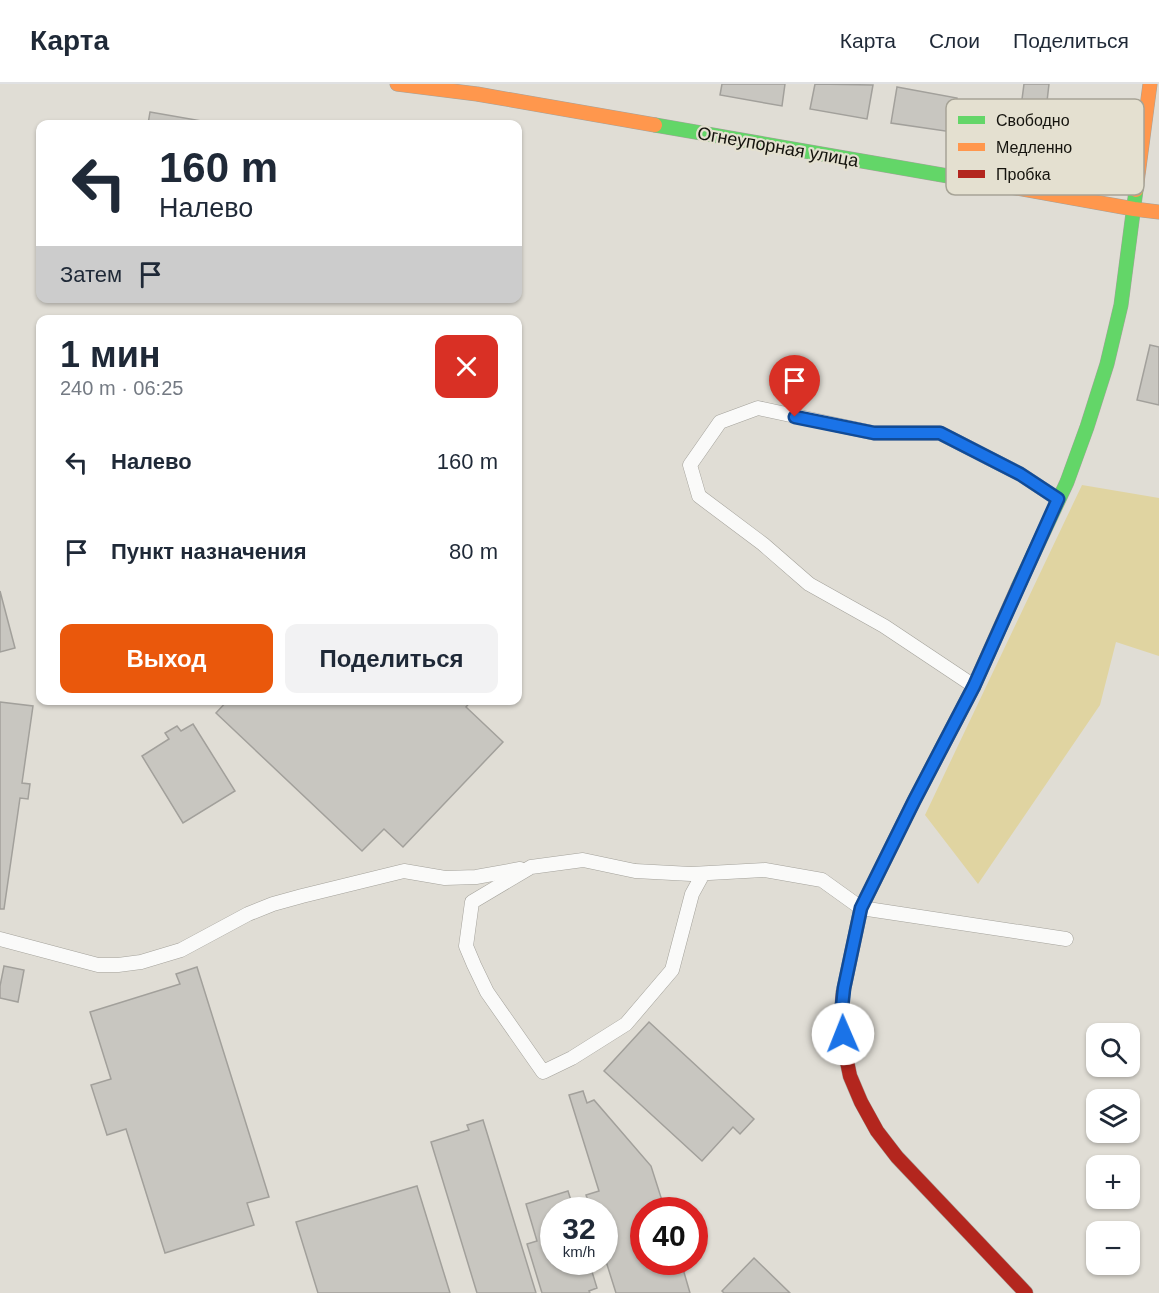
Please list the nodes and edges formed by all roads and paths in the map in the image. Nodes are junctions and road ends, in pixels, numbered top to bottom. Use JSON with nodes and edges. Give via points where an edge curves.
{"nodes":[{"id":1,"x":397,"y":84,"type":"edge"},
{"id":2,"x":1150,"y":84,"type":"edge"},
{"id":3,"x":1144,"y":131,"type":"edge"},
{"id":4,"x":946,"y":176,"type":"edge"},
{"id":5,"x":1054,"y":195,"type":"edge"},
{"id":6,"x":1136,"y":195,"type":"edge"},
{"id":7,"x":1134,"y":209,"type":"junction"},
{"id":8,"x":1159,"y":212,"type":"edge"},
{"id":9,"x":1058,"y":499,"type":"junction"},
{"id":10,"x":974,"y":686,"type":"junction"},
{"id":11,"x":531,"y":867,"type":"junction"},
{"id":12,"x":703,"y":874,"type":"junction"},
{"id":13,"x":861,"y":908,"type":"junction"},
{"id":14,"x":0,"y":939,"type":"edge"},
{"id":15,"x":1066,"y":939,"type":"dead end"},
{"id":16,"x":1026,"y":1293,"type":"edge"}],
"edges":[{"from":1,"to":4,"type":"street","name":"Огнеупорная улица","via":[[489,96]]},
{"from":2,"to":3,"type":"street"},
{"from":5,"to":7,"type":"street","name":"Огнеупорная улица"},
{"from":6,"to":7,"type":"street"},
{"from":7,"to":8,"type":"street","name":"Огнеупорная улица"},
{"from":7,"to":9,"type":"street","via":[[1107,364],[1078,453]]},
{"from":9,"to":10,"type":"street"},
{"from":9,"to":10,"type":"lane","via":[[1020,474],[940,433],[874,433],[758,408],[720,422],[690,465],[699,496],[809,584],[884,626]]},
{"from":10,"to":13,"type":"street"},
{"from":11,"to":12,"type":"lane","via":[[583,860],[635,871]]},
{"from":11,"to":12,"type":"lane","via":[[472,902],[466,946],[487,992],[543,1072],[626,1024],[672,970],[692,894]]},
{"from":11,"to":14,"type":"lane","via":[[445,878],[404,871],[273,904],[181,950],[141,962],[98,965]]},
{"from":12,"to":13,"type":"lane","via":[[765,870],[822,880]]},
{"from":13,"to":15,"type":"lane"},
{"from":13,"to":16,"type":"street","via":[[841,1016],[850,1076],[877,1131],[897,1157]]}]}
